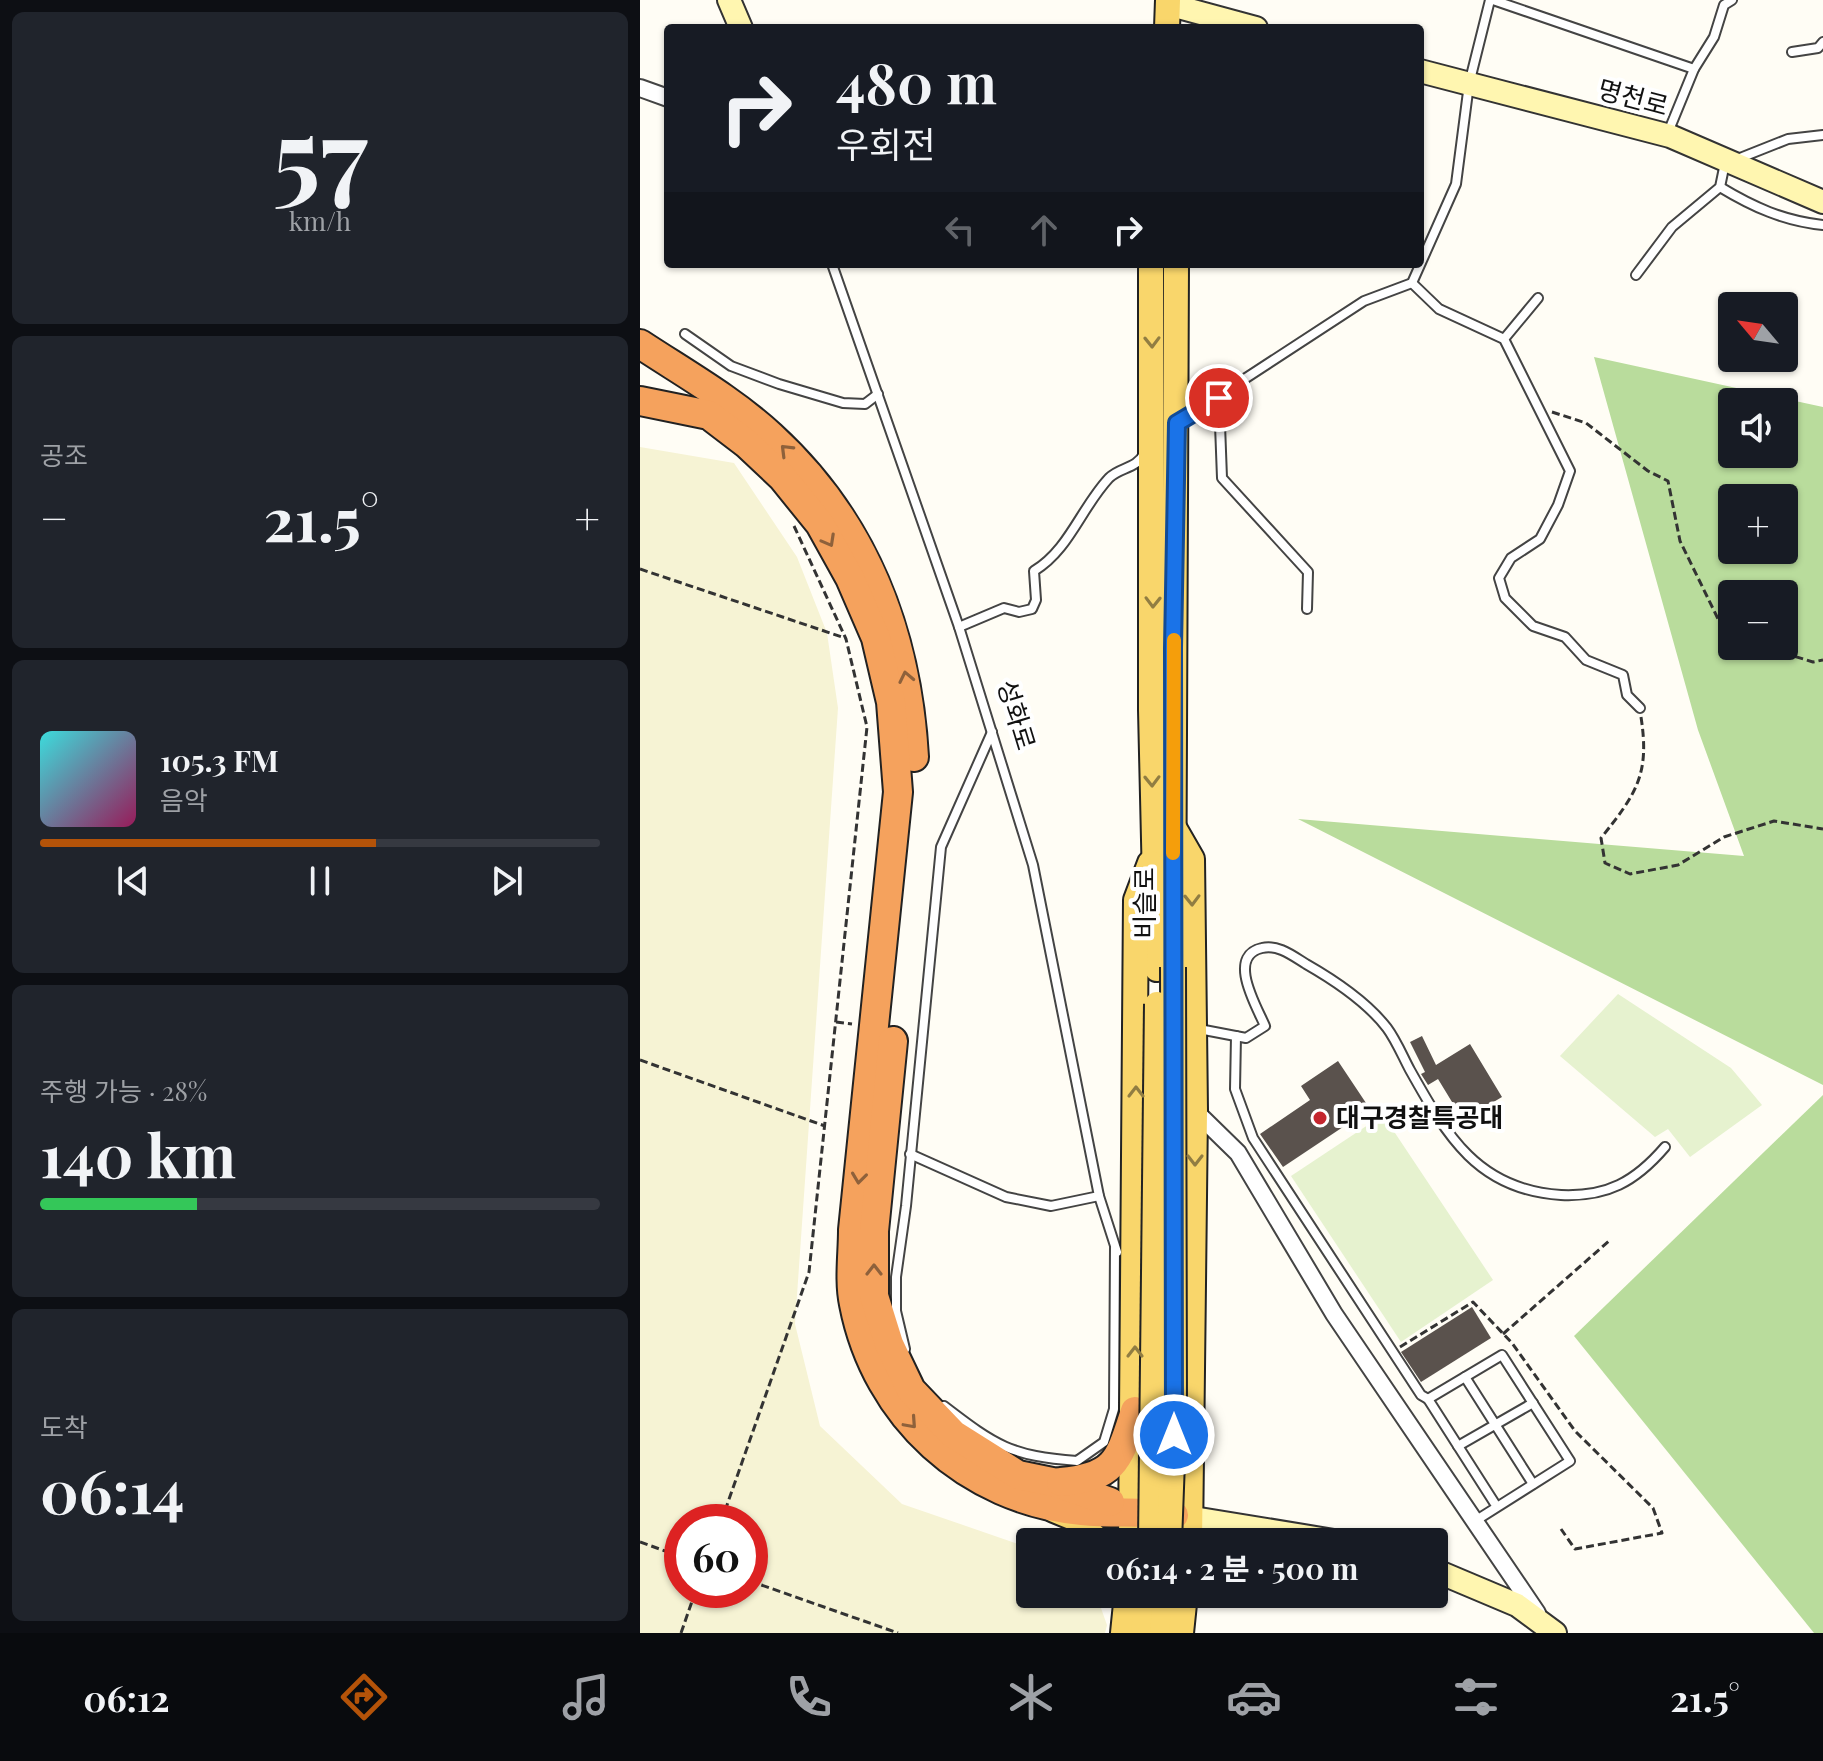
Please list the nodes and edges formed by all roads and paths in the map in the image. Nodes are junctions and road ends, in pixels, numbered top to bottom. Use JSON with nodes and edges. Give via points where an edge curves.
{"nodes":[{"id":1,"x":729,"y":0,"type":"edge"},
{"id":2,"x":1491,"y":0,"type":"edge"},
{"id":3,"x":1725,"y":2,"type":"edge"},
{"id":4,"x":1164,"y":8,"type":"edge"},
{"id":5,"x":739,"y":24,"type":"edge"},
{"id":6,"x":1238,"y":24,"type":"edge"},
{"id":7,"x":1823,"y":42,"type":"edge"},
{"id":8,"x":1792,"y":52,"type":"dead end"},
{"id":9,"x":1694,"y":69,"type":"junction"},
{"id":10,"x":1424,"y":72,"type":"edge"},
{"id":11,"x":1469,"y":84,"type":"junction"},
{"id":12,"x":640,"y":88,"type":"edge"},
{"id":13,"x":664,"y":97,"type":"edge"},
{"id":14,"x":1666,"y":135,"type":"junction"},
{"id":15,"x":1823,"y":135,"type":"edge"},
{"id":16,"x":1728,"y":161,"type":"junction"},
{"id":17,"x":1720,"y":187,"type":"junction"},
{"id":18,"x":1823,"y":202,"type":"edge"},
{"id":19,"x":1823,"y":214,"type":"edge"},
{"id":20,"x":1823,"y":225,"type":"edge"},
{"id":21,"x":1424,"y":256,"type":"edge"},
{"id":22,"x":833,"y":268,"type":"edge"},
{"id":23,"x":1151,"y":268,"type":"edge"},
{"id":24,"x":1176,"y":268,"type":"edge"},
{"id":25,"x":1419,"y":268,"type":"edge"},
{"id":26,"x":1636,"y":275,"type":"dead end"},
{"id":27,"x":1412,"y":283,"type":"junction"},
{"id":28,"x":1538,"y":298,"type":"dead end"},
{"id":29,"x":685,"y":334,"type":"dead end"},
{"id":30,"x":1504,"y":339,"type":"junction"},
{"id":31,"x":640,"y":344,"type":"edge"},
{"id":32,"x":878,"y":394,"type":"junction"},
{"id":33,"x":1219,"y":398,"type":"junction"},
{"id":34,"x":640,"y":401,"type":"edge"},
{"id":35,"x":1538,"y":407,"type":"junction"},
{"id":36,"x":1177,"y":423,"type":"junction"},
{"id":37,"x":1153,"y":437,"type":"junction"},
{"id":38,"x":793,"y":524,"type":"dead end"},
{"id":39,"x":640,"y":569,"type":"edge"},
{"id":40,"x":1307,"y":609,"type":"dead end"},
{"id":41,"x":1718,"y":619,"type":"edge"},
{"id":42,"x":959,"y":627,"type":"junction"},
{"id":43,"x":846,"y":639,"type":"junction"},
{"id":44,"x":1798,"y":657,"type":"edge"},
{"id":45,"x":1823,"y":660,"type":"edge"},
{"id":46,"x":1640,"y":708,"type":"joint"},
{"id":47,"x":992,"y":732,"type":"junction"},
{"id":48,"x":1173,"y":826,"type":"junction"},
{"id":49,"x":1823,"y":829,"type":"edge"},
{"id":50,"x":1154,"y":852,"type":"junction"},
{"id":51,"x":1165,"y":968,"type":"junction"},
{"id":52,"x":836,"y":1022,"type":"junction"},
{"id":53,"x":859,"y":1025,"type":"dead end"},
{"id":54,"x":1194,"y":1028,"type":"junction"},
{"id":55,"x":1236,"y":1036,"type":"junction"},
{"id":56,"x":640,"y":1060,"type":"edge"},
{"id":57,"x":1195,"y":1111,"type":"junction"},
{"id":58,"x":825,"y":1126,"type":"junction"},
{"id":59,"x":1665,"y":1147,"type":"dead end"},
{"id":60,"x":910,"y":1154,"type":"junction"},
{"id":61,"x":1099,"y":1196,"type":"junction"},
{"id":62,"x":1609,"y":1241,"type":"dead end"},
{"id":63,"x":1115,"y":1248,"type":"junction"},
{"id":64,"x":1136,"y":1283,"type":"junction"},
{"id":65,"x":1503,"y":1334,"type":"dead end"},
{"id":66,"x":911,"y":1361,"type":"dead end"},
{"id":67,"x":1465,"y":1377,"type":"junction"},
{"id":68,"x":1428,"y":1399,"type":"junction"},
{"id":69,"x":937,"y":1401,"type":"dead end"},
{"id":70,"x":1533,"y":1403,"type":"junction"},
{"id":71,"x":1135,"y":1411,"type":"junction"},
{"id":72,"x":1495,"y":1424,"type":"junction"},
{"id":73,"x":1458,"y":1446,"type":"junction"},
{"id":74,"x":1057,"y":1483,"type":"junction"},
{"id":75,"x":1533,"y":1484,"type":"junction"},
{"id":76,"x":1026,"y":1499,"type":"junction"},
{"id":77,"x":727,"y":1504,"type":"edge"},
{"id":78,"x":1497,"y":1507,"type":"junction"},
{"id":79,"x":1134,"y":1510,"type":"junction"},
{"id":80,"x":1474,"y":1521,"type":"junction"},
{"id":81,"x":1085,"y":1528,"type":"edge"},
{"id":82,"x":1132,"y":1528,"type":"edge"},
{"id":83,"x":1151,"y":1528,"type":"edge"},
{"id":84,"x":1176,"y":1528,"type":"edge"},
{"id":85,"x":1181,"y":1528,"type":"edge"},
{"id":86,"x":1181,"y":1528,"type":"edge"},
{"id":87,"x":640,"y":1542,"type":"edge"},
{"id":88,"x":664,"y":1551,"type":"edge"},
{"id":89,"x":1448,"y":1576,"type":"edge"},
{"id":90,"x":768,"y":1587,"type":"edge"},
{"id":91,"x":690,"y":1608,"type":"edge"},
{"id":92,"x":1126,"y":1608,"type":"edge"},
{"id":93,"x":1146,"y":1608,"type":"edge"},
{"id":94,"x":1164,"y":1608,"type":"edge"},
{"id":95,"x":1184,"y":1608,"type":"edge"},
{"id":96,"x":1550,"y":1629,"type":"edge"},
{"id":97,"x":681,"y":1633,"type":"edge"},
{"id":98,"x":898,"y":1633,"type":"edge"},
{"id":99,"x":1123,"y":1633,"type":"edge"},
{"id":100,"x":1143,"y":1633,"type":"edge"},
{"id":101,"x":1162,"y":1633,"type":"edge"},
{"id":102,"x":1181,"y":1633,"type":"edge"}],
"edges":[{"from":1,"to":5,"type":"street"},
{"from":2,"to":9,"type":"lane"},
{"from":2,"to":11,"type":"lane"},
{"from":3,"to":9,"type":"lane","via":[[1714,37]]},
{"from":4,"to":6,"type":"street"},
{"from":7,"to":8,"type":"lane","via":[[1818,48]]},
{"from":9,"to":14,"type":"lane"},
{"from":10,"to":11,"type":"street","name":"명천로"},
{"from":11,"to":14,"type":"street","name":"명천로"},
{"from":11,"to":21,"type":"lane","via":[[1456,184]]},
{"from":12,"to":13,"type":"street"},
{"from":14,"to":16,"type":"street","name":"명천로"},
{"from":15,"to":16,"type":"lane","via":[[1788,139]]},
{"from":16,"to":17,"type":"lane"},
{"from":16,"to":18,"type":"street","name":"명천로"},
{"from":16,"to":19,"type":"street","via":[[1736,175]]},
{"from":17,"to":20,"type":"lane","via":[[1752,207]]},
{"from":17,"to":26,"type":"lane","via":[[1672,227]]},
{"from":22,"to":32,"type":"lane","name":"성화로"},
{"from":23,"to":37,"type":"main road","name":"비슬로","one_way":true},
{"from":24,"to":36,"type":"main road","name":"비슬로"},
{"from":25,"to":27,"type":"lane"},
{"from":27,"to":30,"type":"lane","via":[[1439,309]]},
{"from":27,"to":33,"type":"lane","via":[[1364,301]]},
{"from":28,"to":30,"type":"lane"},
{"from":29,"to":32,"type":"lane","via":[[731,366],[805,392],[865,404]]},
{"from":30,"to":35,"type":"lane"},
{"from":74,"to":31,"type":"highway","one_way":true,"via":[[1018,1475],[953,1434],[911,1390],[874,1296],[874,1231],[916,795],[911,699],[897,635],[873,574],[806,471],[759,426]]},
{"from":32,"to":42,"type":"lane","name":"성화로"},
{"from":33,"to":36,"type":"lane"},
{"from":33,"to":40,"type":"lane","via":[[1222,478],[1308,572]]},
{"from":34,"to":76,"type":"highway","one_way":true,"via":[[709,415],[782,477],[820,524],[876,638],[891,702],[898,792],[853,1230],[853,1301],[867,1353],[893,1404],[939,1454],[968,1475]]},
{"from":35,"to":41,"type":"path","via":[[1586,423],[1668,481],[1680,541]]},
{"from":35,"to":46,"type":"lane","via":[[1570,471],[1540,539],[1511,558],[1499,578],[1505,598],[1533,626],[1565,637],[1586,660],[1623,675],[1627,695]]},
{"from":36,"to":37,"type":"lane"},
{"from":36,"to":48,"type":"main road","name":"비슬로"},
{"from":37,"to":42,"type":"lane","via":[[1139,463],[1112,475],[1084,508],[1053,560],[1034,571],[1032,609],[1004,608]]},
{"from":37,"to":50,"type":"main road","name":"비슬로","one_way":true},
{"from":38,"to":43,"type":"path"},
{"from":39,"to":43,"type":"path"},
{"from":42,"to":47,"type":"lane","name":"성화로"},
{"from":43,"to":52,"type":"path","via":[[867,727]]},
{"from":44,"to":45,"type":"path"},
{"from":46,"to":49,"type":"path","via":[[1644,771],[1633,797],[1601,838],[1605,863],[1630,874],[1678,865],[1724,837],[1774,821]]},
{"from":47,"to":60,"type":"lane","via":[[941,847]]},
{"from":47,"to":61,"type":"lane","name":"성화로","via":[[1033,865]]},
{"from":48,"to":51,"type":"main road","name":"비슬로"},
{"from":48,"to":54,"type":"main road","one_way":true,"via":[[1192,859]]},
{"from":50,"to":51,"type":"main road","name":"비슬로"},
{"from":64,"to":50,"type":"main road","one_way":true,"via":[[1136,900]]},
{"from":51,"to":83,"type":"main road","name":"비슬로","bridge":true},
{"from":51,"to":85,"type":"main road","name":"비슬로","bridge":true},
{"from":52,"to":53,"type":"path"},
{"from":52,"to":58,"type":"path"},
{"from":54,"to":55,"type":"lane"},
{"from":54,"to":57,"type":"main road"},
{"from":55,"to":59,"type":"lane","via":[[1246,1038],[1265,1026],[1244,963],[1264,947],[1280,949],[1332,978],[1387,1028],[1441,1125],[1483,1170],[1507,1183],[1539,1193],[1607,1193],[1649,1166]]},
{"from":55,"to":68,"type":"lane","via":[[1235,1089],[1253,1138]]},
{"from":56,"to":58,"type":"path"},
{"from":57,"to":80,"type":"street","via":[[1238,1153],[1334,1314]]},
{"from":57,"to":86,"type":"main road","one_way":true},
{"from":58,"to":77,"type":"path","via":[[809,1272]]},
{"from":60,"to":61,"type":"lane","via":[[1006,1197],[1051,1206]]},
{"from":60,"to":66,"type":"lane","via":[[896,1311]]},
{"from":61,"to":63,"type":"lane","name":"성화로"},
{"from":62,"to":65,"type":"path"},
{"from":63,"to":64,"type":"lane"},
{"from":63,"to":69,"type":"lane","via":[[1114,1409],[1104,1442],[1077,1461],[1017,1454],[981,1435]]},
{"from":71,"to":64,"type":"main road","one_way":true},
{"from":67,"to":68,"type":"lane"},
{"from":67,"to":70,"type":"lane","via":[[1502,1355]]},
{"from":67,"to":72,"type":"lane"},
{"from":68,"to":73,"type":"lane"},
{"from":70,"to":72,"type":"lane"},
{"from":70,"to":75,"type":"lane","via":[[1570,1461]]},
{"from":71,"to":74,"type":"highway","via":[[1112,1468],[1084,1480]]},
{"from":71,"to":79,"type":"main road"},
{"from":72,"to":73,"type":"lane"},
{"from":72,"to":75,"type":"lane"},
{"from":73,"to":78,"type":"lane"},
{"from":74,"to":79,"type":"highway"},
{"from":75,"to":78,"type":"lane"},
{"from":76,"to":79,"type":"highway","via":[[1082,1511]]},
{"from":76,"to":81,"type":"main road"},
{"from":78,"to":80,"type":"lane"},
{"from":79,"to":82,"type":"main road"},
{"from":79,"to":84,"type":"highway"},
{"from":80,"to":96,"type":"street"},
{"from":87,"to":88,"type":"path"},
{"from":89,"to":96,"type":"street","via":[[1517,1605]]},
{"from":90,"to":98,"type":"path"},
{"from":91,"to":97,"type":"path"},
{"from":92,"to":99,"type":"main road"},
{"from":93,"to":100,"type":"main road"},
{"from":94,"to":101,"type":"main road"},
{"from":95,"to":102,"type":"main road"}]}
